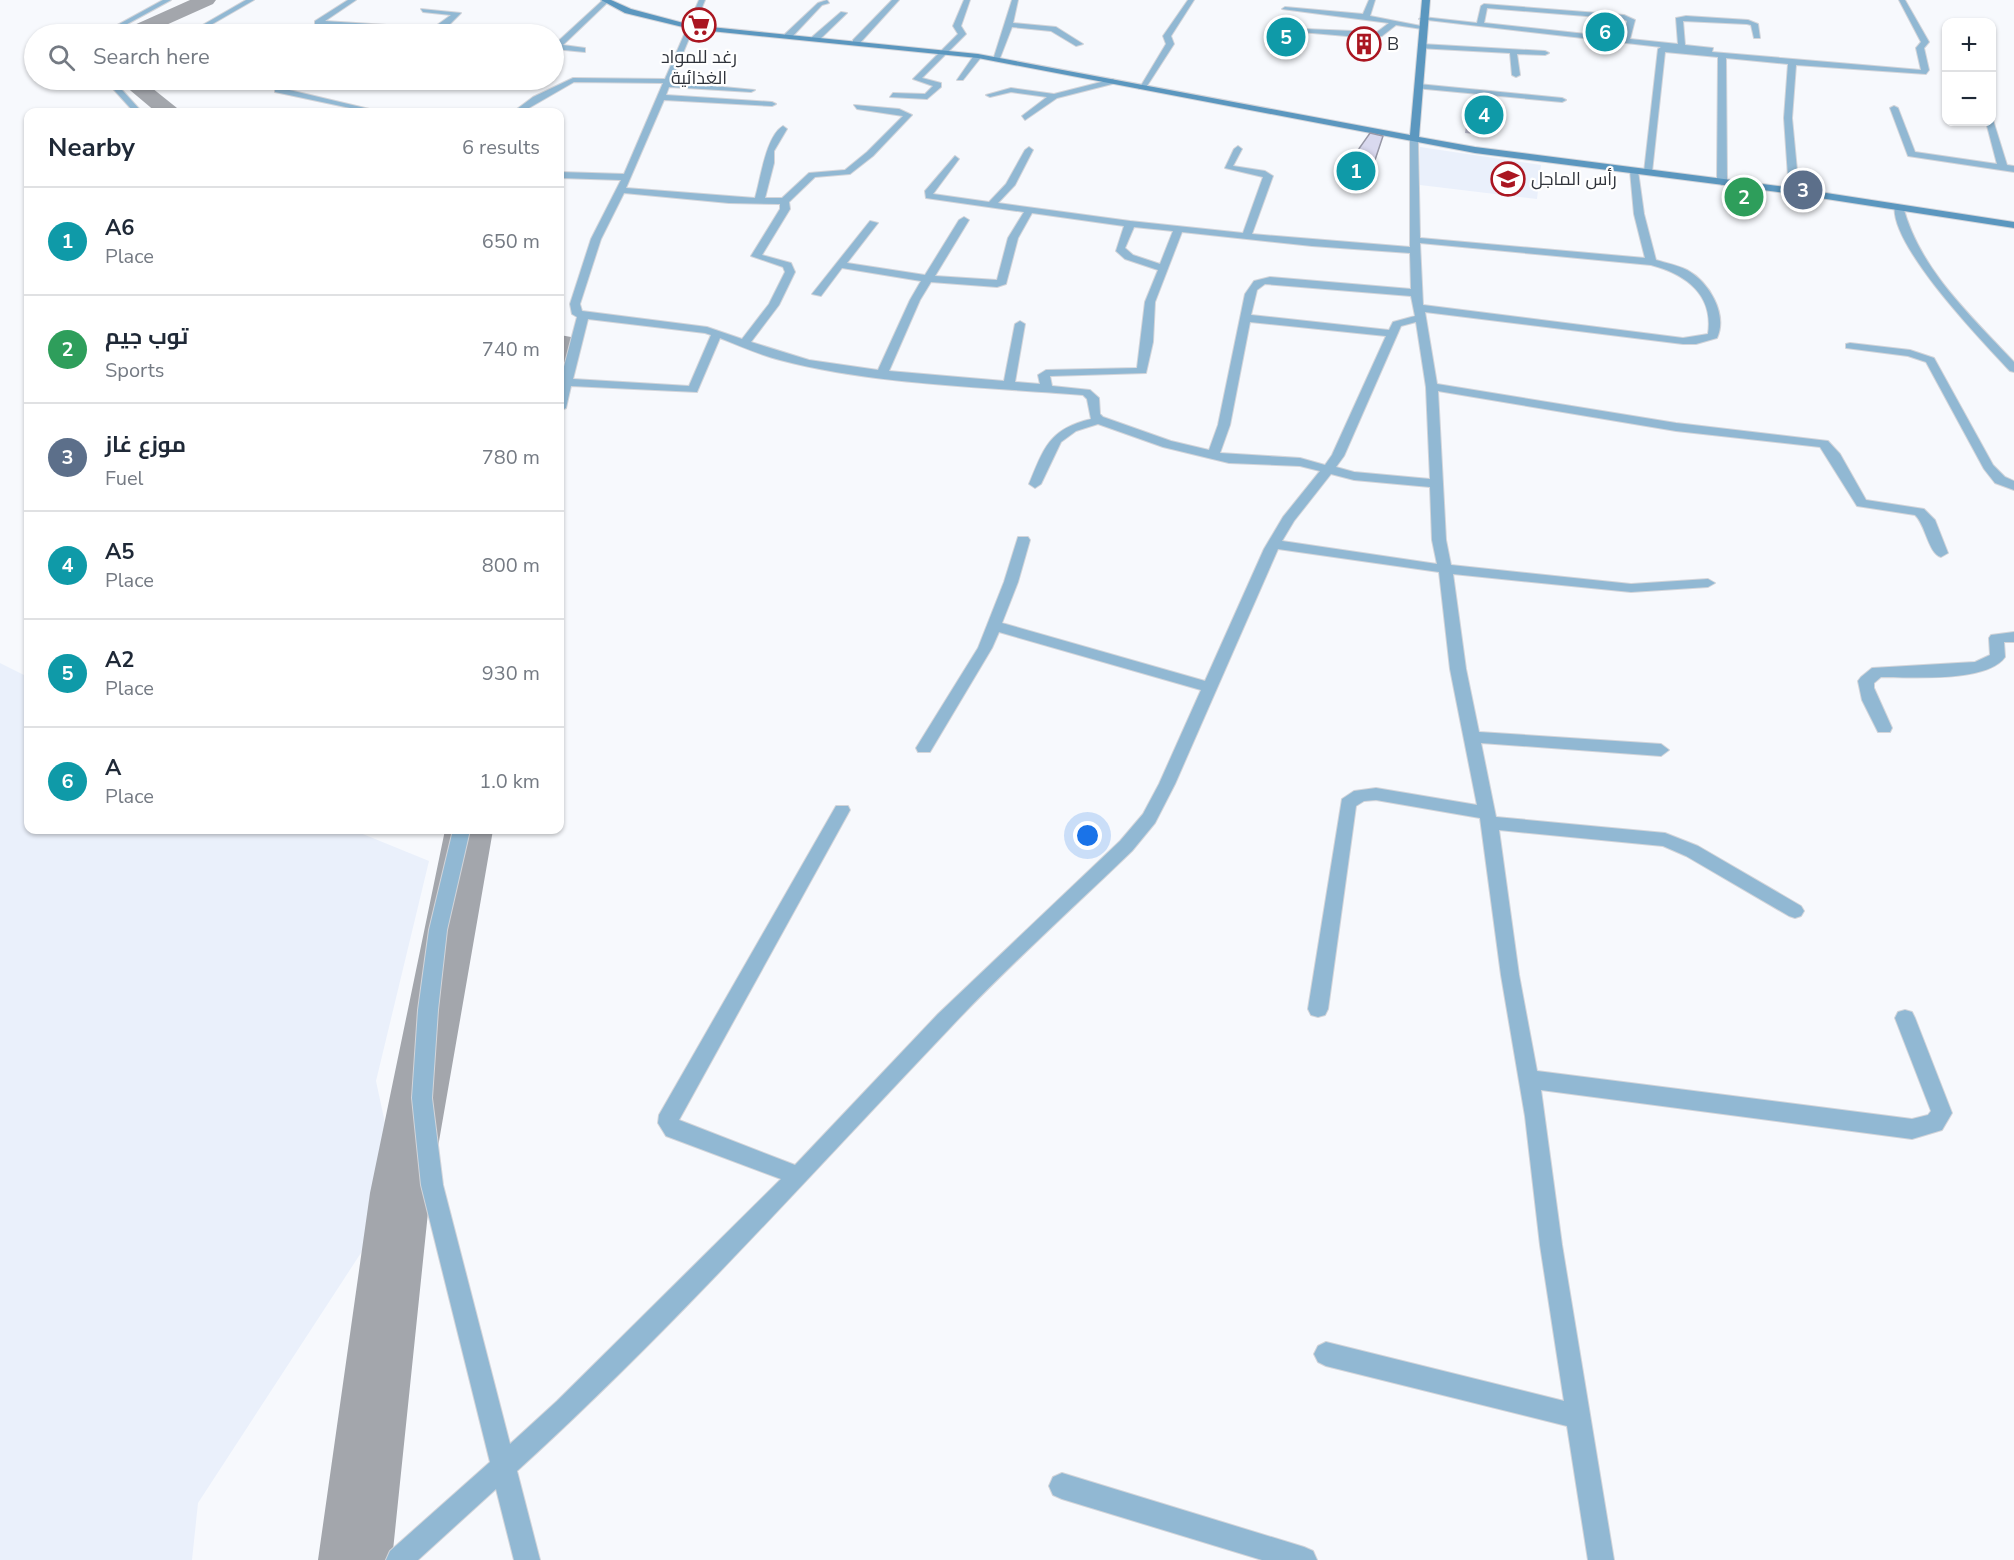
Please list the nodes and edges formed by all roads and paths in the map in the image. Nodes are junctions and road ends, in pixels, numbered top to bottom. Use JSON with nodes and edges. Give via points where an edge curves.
{"nodes":[{"id":1,"x":168,"y":0,"type":"edge"},
{"id":2,"x":251,"y":0,"type":"edge"},
{"id":3,"x":353,"y":0,"type":"edge"},
{"id":4,"x":606,"y":0,"type":"edge"},
{"id":5,"x":702,"y":0,"type":"edge"},
{"id":6,"x":896,"y":0,"type":"edge"},
{"id":7,"x":967,"y":0,"type":"edge"},
{"id":8,"x":1015,"y":0,"type":"edge"},
{"id":9,"x":1191,"y":0,"type":"edge"},
{"id":10,"x":1372,"y":0,"type":"edge"},
{"id":11,"x":1426,"y":0,"type":"edge"},
{"id":12,"x":1902,"y":0,"type":"edge"},
{"id":13,"x":827,"y":2,"type":"dead end"},
{"id":14,"x":1484,"y":3,"type":"edge"},
{"id":15,"x":1285,"y":9,"type":"dead end"},
{"id":16,"x":423,"y":10,"type":"dead end"},
{"id":17,"x":843,"y":13,"type":"dead end"},
{"id":18,"x":1366,"y":17,"type":"junction"},
{"id":19,"x":1394,"y":23,"type":"junction"},
{"id":20,"x":1423,"y":23,"type":"junction"},
{"id":21,"x":124,"y":24,"type":"edge"},
{"id":22,"x":209,"y":24,"type":"edge"},
{"id":23,"x":323,"y":24,"type":"edge"},
{"id":24,"x":446,"y":24,"type":"edge"},
{"id":25,"x":1480,"y":25,"type":"junction"},
{"id":26,"x":1009,"y":26,"type":"junction"},
{"id":27,"x":691,"y":27,"type":"junction"},
{"id":28,"x":1281,"y":30,"type":"dead end"},
{"id":29,"x":788,"y":36,"type":"junction"},
{"id":30,"x":1757,"y":36,"type":"dead end"},
{"id":31,"x":815,"y":39,"type":"junction"},
{"id":32,"x":564,"y":40,"type":"edge"},
{"id":33,"x":1626,"y":40,"type":"junction"},
{"id":34,"x":856,"y":42,"type":"junction"},
{"id":35,"x":1079,"y":44,"type":"dead end"},
{"id":36,"x":1421,"y":46,"type":"junction"},
{"id":37,"x":1682,"y":47,"type":"junction"},
{"id":38,"x":564,"y":48,"type":"edge"},
{"id":39,"x":582,"y":50,"type":"dead end"},
{"id":40,"x":1710,"y":50,"type":"dead end"},
{"id":41,"x":946,"y":51,"type":"junction"},
{"id":42,"x":1513,"y":51,"type":"junction"},
{"id":43,"x":1545,"y":52,"type":"dead end"},
{"id":44,"x":1722,"y":54,"type":"junction"},
{"id":45,"x":978,"y":56,"type":"junction"},
{"id":46,"x":996,"y":58,"type":"junction"},
{"id":47,"x":1792,"y":62,"type":"junction"},
{"id":48,"x":1516,"y":75,"type":"dead end"},
{"id":49,"x":960,"y":78,"type":"dead end"},
{"id":50,"x":1113,"y":81,"type":"junction"},
{"id":51,"x":667,"y":83,"type":"junction"},
{"id":52,"x":564,"y":85,"type":"edge"},
{"id":53,"x":1418,"y":86,"type":"junction"},
{"id":54,"x":1142,"y":87,"type":"junction"},
{"id":55,"x":118,"y":90,"type":"edge"},
{"id":56,"x":278,"y":90,"type":"edge"},
{"id":57,"x":554,"y":90,"type":"edge"},
{"id":58,"x":751,"y":90,"type":"dead end"},
{"id":59,"x":893,"y":95,"type":"dead end"},
{"id":60,"x":990,"y":95,"type":"dead end"},
{"id":61,"x":1054,"y":96,"type":"junction"},
{"id":62,"x":659,"y":97,"type":"junction"},
{"id":63,"x":1562,"y":100,"type":"dead end"},
{"id":64,"x":334,"y":103,"type":"junction"},
{"id":65,"x":772,"y":104,"type":"dead end"},
{"id":66,"x":857,"y":107,"type":"dead end"},
{"id":67,"x":134,"y":108,"type":"edge"},
{"id":68,"x":326,"y":108,"type":"edge"},
{"id":69,"x":358,"y":108,"type":"edge"},
{"id":70,"x":523,"y":108,"type":"edge"},
{"id":71,"x":1894,"y":108,"type":"dead end"},
{"id":72,"x":1025,"y":117,"type":"dead end"},
{"id":73,"x":1991,"y":126,"type":"edge"},
{"id":74,"x":783,"y":129,"type":"dead end"},
{"id":75,"x":1414,"y":140,"type":"junction"},
{"id":76,"x":1238,"y":149,"type":"dead end"},
{"id":77,"x":1029,"y":150,"type":"dead end"},
{"id":78,"x":955,"y":159,"type":"dead end"},
{"id":79,"x":2003,"y":168,"type":"junction"},
{"id":80,"x":2014,"y":169,"type":"edge"},
{"id":81,"x":1634,"y":171,"type":"junction"},
{"id":82,"x":1648,"y":172,"type":"junction"},
{"id":83,"x":564,"y":175,"type":"edge"},
{"id":84,"x":627,"y":177,"type":"junction"},
{"id":85,"x":1722,"y":182,"type":"junction"},
{"id":86,"x":619,"y":190,"type":"junction"},
{"id":87,"x":1794,"y":191,"type":"junction"},
{"id":88,"x":759,"y":201,"type":"junction"},
{"id":89,"x":784,"y":201,"type":"junction"},
{"id":90,"x":990,"y":205,"type":"junction"},
{"id":91,"x":1898,"y":206,"type":"junction"},
{"id":92,"x":1029,"y":211,"type":"junction"},
{"id":93,"x":964,"y":220,"type":"dead end"},
{"id":94,"x":873,"y":223,"type":"dead end"},
{"id":95,"x":1130,"y":224,"type":"junction"},
{"id":96,"x":2014,"y":225,"type":"edge"},
{"id":97,"x":1179,"y":228,"type":"junction"},
{"id":98,"x":1247,"y":235,"type":"junction"},
{"id":99,"x":1416,"y":245,"type":"junction"},
{"id":100,"x":1651,"y":262,"type":"junction"},
{"id":101,"x":840,"y":265,"type":"junction"},
{"id":102,"x":1164,"y":268,"type":"junction"},
{"id":103,"x":928,"y":279,"type":"junction"},
{"id":104,"x":1416,"y":293,"type":"junction"},
{"id":105,"x":817,"y":294,"type":"dead end"},
{"id":106,"x":1419,"y":313,"type":"junction"},
{"id":107,"x":583,"y":316,"type":"junction"},
{"id":108,"x":1247,"y":318,"type":"junction"},
{"id":109,"x":1020,"y":324,"type":"dead end"},
{"id":110,"x":717,"y":333,"type":"junction"},
{"id":111,"x":1391,"y":333,"type":"junction"},
{"id":112,"x":745,"y":343,"type":"junction"},
{"id":113,"x":1850,"y":346,"type":"dead end"},
{"id":114,"x":2012,"y":364,"type":"edge"},
{"id":115,"x":882,"y":374,"type":"junction"},
{"id":116,"x":565,"y":382,"type":"junction"},
{"id":117,"x":564,"y":387,"type":"edge"},
{"id":118,"x":1009,"y":387,"type":"junction"},
{"id":119,"x":1432,"y":387,"type":"junction"},
{"id":120,"x":1047,"y":390,"type":"junction"},
{"id":121,"x":1099,"y":420,"type":"junction"},
{"id":122,"x":1213,"y":455,"type":"junction"},
{"id":123,"x":1329,"y":469,"type":"junction"},
{"id":124,"x":1035,"y":484,"type":"dead end"},
{"id":125,"x":1438,"y":484,"type":"junction"},
{"id":126,"x":2014,"y":486,"type":"edge"},
{"id":127,"x":1023,"y":540,"type":"dead end"},
{"id":128,"x":1275,"y":544,"type":"junction"},
{"id":129,"x":1941,"y":553,"type":"dead end"},
{"id":130,"x":1445,"y":569,"type":"junction"},
{"id":131,"x":1708,"y":583,"type":"dead end"},
{"id":132,"x":995,"y":626,"type":"junction"},
{"id":133,"x":2014,"y":637,"type":"edge"},
{"id":134,"x":1209,"y":687,"type":"junction"},
{"id":135,"x":1884,"y":728,"type":"dead end"},
{"id":136,"x":1472,"y":737,"type":"junction"},
{"id":137,"x":924,"y":748,"type":"dead end"},
{"id":138,"x":1661,"y":750,"type":"dead end"},
{"id":139,"x":842,"y":810,"type":"dead end"},
{"id":140,"x":1488,"y":818,"type":"junction"},
{"id":141,"x":459,"y":834,"type":"edge"},
{"id":142,"x":1795,"y":911,"type":"dead end"},
{"id":143,"x":1318,"y":1009,"type":"dead end"},
{"id":144,"x":1905,"y":1018,"type":"dead end"},
{"id":145,"x":1528,"y":1079,"type":"junction"},
{"id":146,"x":799,"y":1176,"type":"junction"},
{"id":147,"x":1326,"y":1354,"type":"dead end"},
{"id":148,"x":1577,"y":1416,"type":"junction"},
{"id":149,"x":504,"y":1467,"type":"junction"},
{"id":150,"x":1062,"y":1486,"type":"dead end"},
{"id":151,"x":399,"y":1560,"type":"edge"},
{"id":152,"x":527,"y":1560,"type":"edge"},
{"id":153,"x":1304,"y":1560,"type":"edge"},
{"id":154,"x":1601,"y":1560,"type":"edge"}],
"edges":[{"from":1,"to":21,"type":"street"},
{"from":2,"to":22,"type":"street"},
{"from":3,"to":23,"type":"street","via":[[317,21]]},
{"from":4,"to":27,"type":"street","via":[[628,11]]},
{"from":4,"to":32,"type":"street"},
{"from":5,"to":27,"type":"street"},
{"from":6,"to":34,"type":"street"},
{"from":7,"to":41,"type":"street","via":[[957,26],[963,33]]},
{"from":8,"to":26,"type":"street"},
{"from":9,"to":54,"type":"street","via":[[1167,36],[1170,44],[1163,58]]},
{"from":10,"to":18,"type":"street"},
{"from":11,"to":20,"type":"street"},
{"from":12,"to":47,"type":"street","via":[[1925,42],[1920,48],[1923,72]]},
{"from":13,"to":29,"type":"street","via":[[820,4]]},
{"from":14,"to":25,"type":"street"},
{"from":14,"to":33,"type":"street","via":[[1626,18],[1631,20]]},
{"from":15,"to":18,"type":"street","via":[[1322,9]]},
{"from":16,"to":24,"type":"street","via":[[457,13]]},
{"from":17,"to":31,"type":"street"},
{"from":18,"to":19,"type":"street"},
{"from":19,"to":20,"type":"street"},
{"from":19,"to":28,"type":"street","via":[[1370,36]]},
{"from":20,"to":25,"type":"street"},
{"from":20,"to":36,"type":"street"},
{"from":25,"to":33,"type":"street"},
{"from":26,"to":35,"type":"street","via":[[1053,29]]},
{"from":26,"to":46,"type":"street"},
{"from":27,"to":29,"type":"street"},
{"from":27,"to":51,"type":"street"},
{"from":29,"to":31,"type":"street"},
{"from":30,"to":37,"type":"street","via":[[1754,24],[1748,22],[1686,18],[1679,20]]},
{"from":31,"to":34,"type":"street"},
{"from":33,"to":37,"type":"street"},
{"from":34,"to":41,"type":"street"},
{"from":36,"to":42,"type":"street"},
{"from":36,"to":53,"type":"street"},
{"from":37,"to":40,"type":"street"},
{"from":38,"to":39,"type":"street"},
{"from":41,"to":45,"type":"street"},
{"from":41,"to":59,"type":"street","via":[[917,79],[937,84],[927,97]]},
{"from":42,"to":43,"type":"street"},
{"from":42,"to":48,"type":"street"},
{"from":44,"to":47,"type":"street"},
{"from":44,"to":82,"type":"street","via":[[1662,49]]},
{"from":44,"to":85,"type":"street"},
{"from":45,"to":46,"type":"street"},
{"from":45,"to":49,"type":"street"},
{"from":46,"to":50,"type":"street"},
{"from":47,"to":87,"type":"street","via":[[1788,118]]},
{"from":50,"to":54,"type":"street"},
{"from":50,"to":61,"type":"street"},
{"from":51,"to":52,"type":"street","via":[[573,80]]},
{"from":51,"to":58,"type":"street"},
{"from":51,"to":62,"type":"street"},
{"from":53,"to":63,"type":"street"},
{"from":53,"to":75,"type":"street"},
{"from":54,"to":75,"type":"street"},
{"from":55,"to":67,"type":"street"},
{"from":56,"to":64,"type":"street"},
{"from":57,"to":70,"type":"street"},
{"from":60,"to":61,"type":"street","via":[[1006,90]]},
{"from":61,"to":72,"type":"street"},
{"from":62,"to":65,"type":"street"},
{"from":62,"to":84,"type":"street"},
{"from":64,"to":68,"type":"street"},
{"from":64,"to":69,"type":"street"},
{"from":66,"to":89,"type":"street","via":[[908,115],[847,172],[812,175]]},
{"from":71,"to":79,"type":"street","via":[[1911,154]]},
{"from":73,"to":79,"type":"street"},
{"from":74,"to":88,"type":"street","via":[[770,151]]},
{"from":75,"to":81,"type":"street"},
{"from":75,"to":99,"type":"street"},
{"from":76,"to":98,"type":"street","via":[[1230,168],[1268,176]]},
{"from":77,"to":90,"type":"street","via":[[1010,185]]},
{"from":78,"to":90,"type":"street","via":[[932,186],[929,196]]},
{"from":79,"to":80,"type":"street"},
{"from":81,"to":82,"type":"street"},
{"from":81,"to":100,"type":"street"},
{"from":82,"to":85,"type":"street"},
{"from":83,"to":84,"type":"street"},
{"from":84,"to":86,"type":"street"},
{"from":85,"to":87,"type":"street"},
{"from":86,"to":88,"type":"street"},
{"from":86,"to":107,"type":"street","via":[[596,239],[577,296],[575,312]]},
{"from":87,"to":91,"type":"street"},
{"from":88,"to":89,"type":"street"},
{"from":89,"to":112,"type":"street","via":[[785,209],[756,256],[787,265],[790,272],[774,306]]},
{"from":90,"to":92,"type":"street"},
{"from":91,"to":96,"type":"street"},
{"from":91,"to":114,"type":"street","via":[[1899,219],[1914,249]]},
{"from":92,"to":95,"type":"street"},
{"from":92,"to":103,"type":"street","via":[[1013,238],[1002,282],[990,285]]},
{"from":93,"to":103,"type":"street"},
{"from":94,"to":101,"type":"street"},
{"from":95,"to":97,"type":"street"},
{"from":95,"to":102,"type":"street","via":[[1120,249],[1129,257]]},
{"from":97,"to":98,"type":"street"},
{"from":97,"to":102,"type":"street"},
{"from":98,"to":99,"type":"street"},
{"from":99,"to":100,"type":"street"},
{"from":99,"to":104,"type":"street"},
{"from":100,"to":106,"type":"street","via":[[1691,277],[1707,296],[1714,311],[1713,336],[1683,341]]},
{"from":101,"to":103,"type":"street"},
{"from":101,"to":105,"type":"street"},
{"from":102,"to":120,"type":"street","via":[[1150,302],[1142,371],[1046,373]]},
{"from":103,"to":115,"type":"street"},
{"from":104,"to":106,"type":"street"},
{"from":104,"to":108,"type":"street","via":[[1262,280],[1251,286]]},
{"from":106,"to":111,"type":"street","via":[[1397,324]]},
{"from":106,"to":119,"type":"street"},
{"from":107,"to":110,"type":"street"},
{"from":107,"to":116,"type":"street"},
{"from":108,"to":111,"type":"street"},
{"from":108,"to":122,"type":"street","via":[[1224,425]]},
{"from":109,"to":118,"type":"street"},
{"from":110,"to":112,"type":"street"},
{"from":110,"to":116,"type":"street","via":[[693,390]]},
{"from":111,"to":123,"type":"street","via":[[1386,353]]},
{"from":112,"to":115,"type":"street","via":[[790,359]]},
{"from":113,"to":126,"type":"street","via":[[1910,353],[1930,360],[1988,466],[2000,480]]},
{"from":115,"to":118,"type":"street"},
{"from":116,"to":117,"type":"street"},
{"from":118,"to":120,"type":"street"},
{"from":119,"to":125,"type":"street"},
{"from":119,"to":129,"type":"street","via":[[1676,427],[1824,444],[1834,451],[1862,503],[1919,512],[1928,520]]},
{"from":120,"to":121,"type":"street","via":[[1090,394],[1094,415]]},
{"from":121,"to":122,"type":"street"},
{"from":121,"to":124,"type":"street","via":[[1077,425],[1055,438]]},
{"from":122,"to":123,"type":"street","via":[[1249,461],[1300,462]]},
{"from":123,"to":125,"type":"street","via":[[1354,476]]},
{"from":123,"to":128,"type":"street","via":[[1308,493]]},
{"from":125,"to":130,"type":"street","via":[[1439,540]]},
{"from":127,"to":132,"type":"street"},
{"from":128,"to":130,"type":"street"},
{"from":128,"to":134,"type":"street"},
{"from":130,"to":131,"type":"street","via":[[1630,588]]},
{"from":130,"to":136,"type":"street","via":[[1458,669]]},
{"from":132,"to":134,"type":"street"},
{"from":132,"to":137,"type":"street","via":[[986,648]]},
{"from":133,"to":135,"type":"street","via":[[1996,638],[1998,657],[1993,663],[1975,668],[1877,672],[1866,681],[1866,689]]},
{"from":134,"to":146,"type":"street","via":[[1154,809],[1126,846],[945,1020]]},
{"from":136,"to":138,"type":"street"},
{"from":136,"to":140,"type":"street"},
{"from":139,"to":146,"type":"street","via":[[775,924],[668,1123],[673,1129]]},
{"from":140,"to":142,"type":"street","via":[[1665,840],[1692,851]]},
{"from":140,"to":143,"type":"street","via":[[1376,794],[1360,795],[1348,803]]},
{"from":140,"to":145,"type":"street"},
{"from":141,"to":149,"type":"street","via":[[438,930],[422,1098],[432,1185]]},
{"from":144,"to":145,"type":"street","via":[[1942,1113],[1935,1123],[1912,1129]]},
{"from":145,"to":148,"type":"street"},
{"from":146,"to":149,"type":"street","via":[[575,1402]]},
{"from":147,"to":148,"type":"street"},
{"from":148,"to":154,"type":"street"},
{"from":149,"to":151,"type":"street"},
{"from":149,"to":152,"type":"street"},
{"from":150,"to":153,"type":"street"}]}
